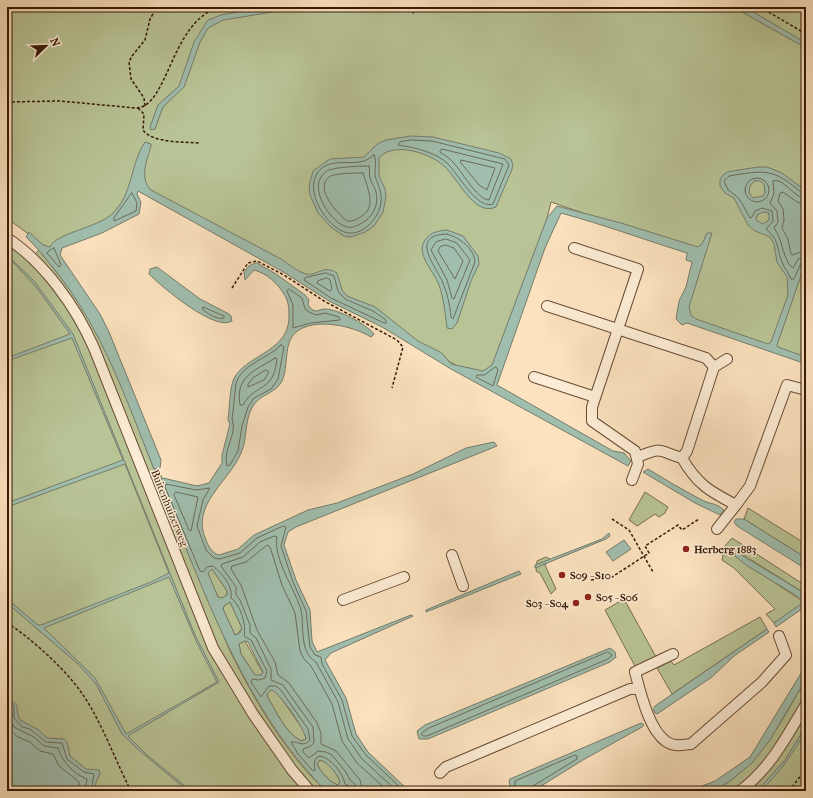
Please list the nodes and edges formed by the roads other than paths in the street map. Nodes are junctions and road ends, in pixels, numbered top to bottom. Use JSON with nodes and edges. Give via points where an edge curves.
{"nodes":[{"id":1,"x":7,"y":238,"type":"edge"},
{"id":2,"x":574,"y":248,"type":"dead end"},
{"id":3,"x":547,"y":306,"type":"dead end"},
{"id":4,"x":618,"y":329,"type":"junction"},
{"id":5,"x":727,"y":359,"type":"dead end"},
{"id":6,"x":714,"y":367,"type":"junction"},
{"id":7,"x":534,"y":376,"type":"dead end"},
{"id":8,"x":806,"y":390,"type":"edge"},
{"id":9,"x":595,"y":397,"type":"junction"},
{"id":10,"x":638,"y":457,"type":"junction"},
{"id":11,"x":682,"y":458,"type":"junction"},
{"id":12,"x":632,"y":480,"type":"dead end"},
{"id":13,"x":736,"y":505,"type":"junction"},
{"id":14,"x":717,"y":529,"type":"dead end"},
{"id":15,"x":452,"y":555,"type":"dead end"},
{"id":16,"x":404,"y":577,"type":"dead end"},
{"id":17,"x":463,"y":586,"type":"dead end"},
{"id":18,"x":343,"y":600,"type":"dead end"},
{"id":19,"x":779,"y":636,"type":"dead end"},
{"id":20,"x":673,"y":654,"type":"dead end"},
{"id":21,"x":639,"y":689,"type":"junction"},
{"id":22,"x":806,"y":704,"type":"edge"},
{"id":23,"x":440,"y":773,"type":"dead end"},
{"id":24,"x":310,"y":791,"type":"edge"},
{"id":25,"x":740,"y":791,"type":"edge"}],
"edges":[{"from":1,"to":24,"type":"street","name":"Buitenhuizerweg","via":[[53,283],[84,327],[216,653],[260,725]]},
{"from":2,"to":4,"type":"street","via":[[638,269]]},
{"from":3,"to":4,"type":"street"},
{"from":4,"to":6,"type":"street","via":[[706,358]]},
{"from":4,"to":9,"type":"street"},
{"from":5,"to":6,"type":"street"},
{"from":6,"to":11,"type":"street"},
{"from":7,"to":9,"type":"street"},
{"from":8,"to":13,"type":"street","via":[[787,384],[750,486]]},
{"from":9,"to":10,"type":"street","via":[[592,421],[635,451]]},
{"from":10,"to":11,"type":"street","via":[[654,450],[663,450]]},
{"from":10,"to":12,"type":"street"},
{"from":11,"to":13,"type":"street","via":[[689,470],[708,490]]},
{"from":13,"to":14,"type":"street"},
{"from":15,"to":17,"type":"street"},
{"from":16,"to":18,"type":"street"},
{"from":19,"to":21,"type":"street","via":[[786,655],[762,682],[691,744],[679,746],[667,742],[656,731]]},
{"from":20,"to":21,"type":"street","via":[[635,672]]},
{"from":21,"to":23,"type":"street","via":[[630,689],[446,767]]},
{"from":22,"to":25,"type":"street","via":[[773,758]]}]}
